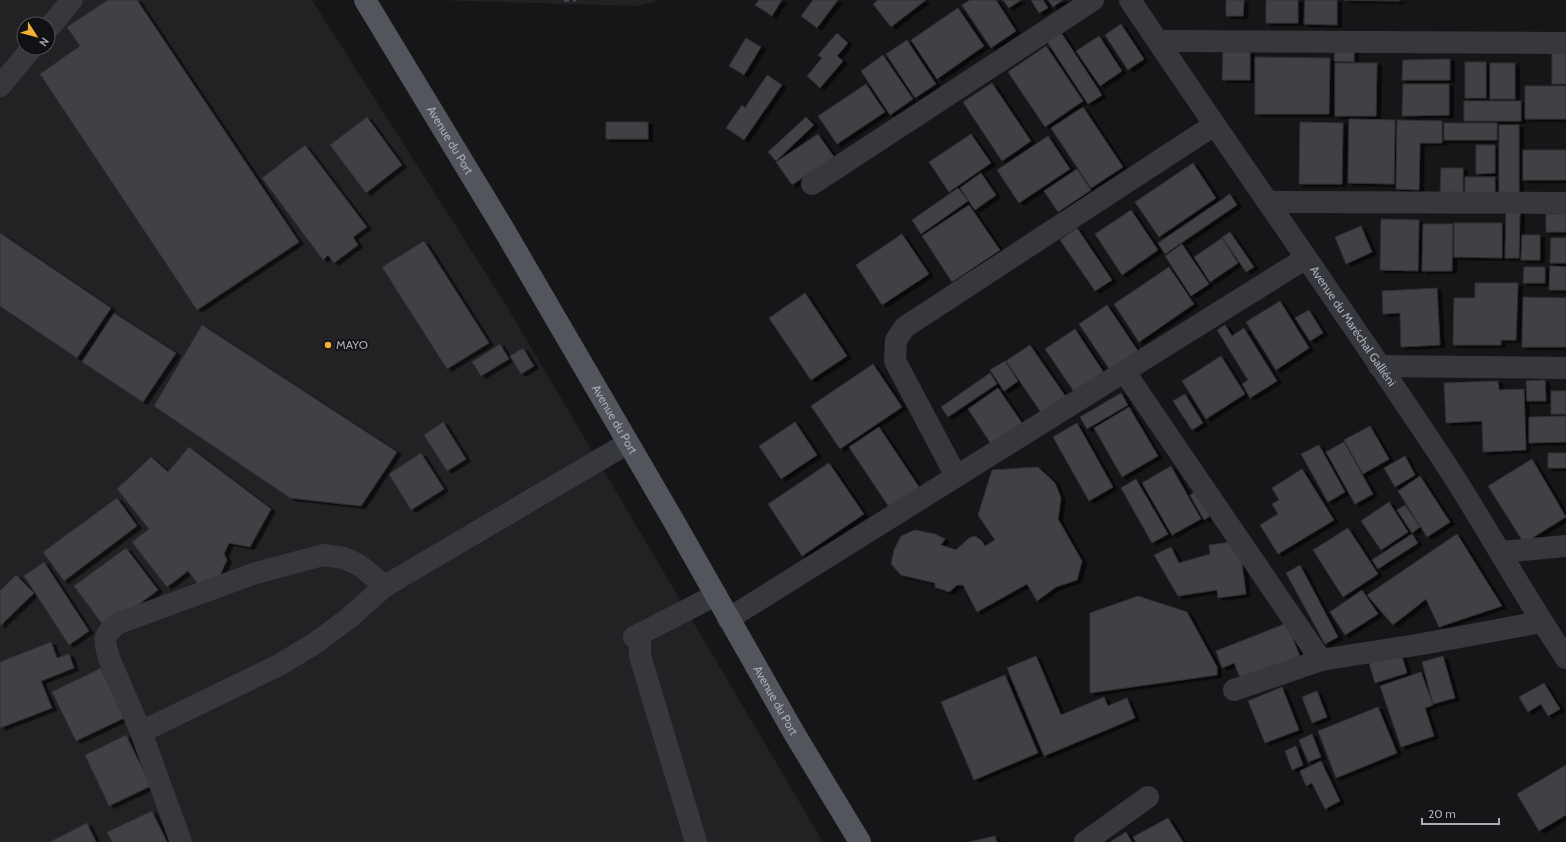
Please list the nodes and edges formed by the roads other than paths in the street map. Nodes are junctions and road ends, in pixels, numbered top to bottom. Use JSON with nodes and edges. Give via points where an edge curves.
{"nodes":[{"id":1,"x":72,"y":0,"type":"edge"},
{"id":2,"x":365,"y":0,"type":"edge"},
{"id":3,"x":1093,"y":0,"type":"edge"},
{"id":4,"x":1130,"y":0,"type":"edge"},
{"id":5,"x":56,"y":19,"type":"edge"},
{"id":6,"x":1158,"y":41,"type":"junction"},
{"id":7,"x":1566,"y":43,"type":"edge"},
{"id":8,"x":25,"y":56,"type":"edge"},
{"id":9,"x":0,"y":86,"type":"edge"},
{"id":10,"x":1214,"y":125,"type":"junction"},
{"id":11,"x":812,"y":184,"type":"dead end"},
{"id":12,"x":1268,"y":202,"type":"junction"},
{"id":13,"x":1566,"y":203,"type":"edge"},
{"id":14,"x":1306,"y":258,"type":"junction"},
{"id":15,"x":1379,"y":366,"type":"junction"},
{"id":16,"x":1566,"y":368,"type":"edge"},
{"id":17,"x":1124,"y":371,"type":"junction"},
{"id":18,"x":628,"y":443,"type":"junction"},
{"id":19,"x":956,"y":476,"type":"junction"},
{"id":20,"x":1566,"y":546,"type":"edge"},
{"id":21,"x":1501,"y":552,"type":"junction"},
{"id":22,"x":385,"y":586,"type":"junction"},
{"id":23,"x":716,"y":595,"type":"junction"},
{"id":24,"x":728,"y":619,"type":"junction"},
{"id":25,"x":1541,"y":622,"type":"junction"},
{"id":26,"x":1566,"y":658,"type":"edge"},
{"id":27,"x":1321,"y":660,"type":"junction"},
{"id":28,"x":1234,"y":690,"type":"dead end"},
{"id":29,"x":141,"y":732,"type":"junction"},
{"id":30,"x":1148,"y":797,"type":"dead end"},
{"id":31,"x":181,"y":842,"type":"edge"},
{"id":32,"x":696,"y":842,"type":"edge"},
{"id":33,"x":860,"y":842,"type":"edge"},
{"id":34,"x":1085,"y":842,"type":"edge"}],
"edges":[{"from":1,"to":5,"type":"street"},
{"from":2,"to":18,"type":"main road","name":"Avenue du Port","via":[[503,228]]},
{"from":3,"to":11,"type":"street"},
{"from":4,"to":6,"type":"street","name":"Avenue du Maréchal Galliéni"},
{"from":6,"to":7,"type":"street"},
{"from":6,"to":10,"type":"street","name":"Avenue du Maréchal Galliéni"},
{"from":8,"to":9,"type":"street"},
{"from":10,"to":12,"type":"street","name":"Avenue du Maréchal Galliéni"},
{"from":10,"to":19,"type":"street","via":[[905,327],[896,340],[895,361]]},
{"from":12,"to":13,"type":"street"},
{"from":12,"to":14,"type":"street","name":"Avenue du Maréchal Galliéni"},
{"from":14,"to":15,"type":"street","name":"Avenue du Maréchal Galliéni"},
{"from":14,"to":17,"type":"street"},
{"from":15,"to":16,"type":"street"},
{"from":15,"to":21,"type":"street","name":"Avenue du Maréchal Galliéni","via":[[1446,464]]},
{"from":17,"to":19,"type":"street"},
{"from":17,"to":27,"type":"street"},
{"from":18,"to":22,"type":"street"},
{"from":18,"to":23,"type":"main road","name":"Avenue du Port"},
{"from":19,"to":24,"type":"street"},
{"from":20,"to":21,"type":"street"},
{"from":21,"to":25,"type":"street","name":"Avenue du Maréchal Galliéni"},
{"from":22,"to":29,"type":"street","via":[[314,644],[280,665]]},
{"from":22,"to":29,"type":"street","via":[[359,565],[344,558],[323,555],[253,574],[119,623],[108,630],[105,636],[106,646]]},
{"from":23,"to":24,"type":"main road","name":"Avenue du Port"},
{"from":23,"to":32,"type":"street","via":[[634,637],[640,640],[640,656]]},
{"from":24,"to":33,"type":"main road","name":"Avenue du Port"},
{"from":25,"to":26,"type":"street","name":"Avenue du Maréchal Galliéni"},
{"from":25,"to":27,"type":"street"},
{"from":27,"to":28,"type":"street"},
{"from":29,"to":31,"type":"street"},
{"from":30,"to":34,"type":"street"}]}
